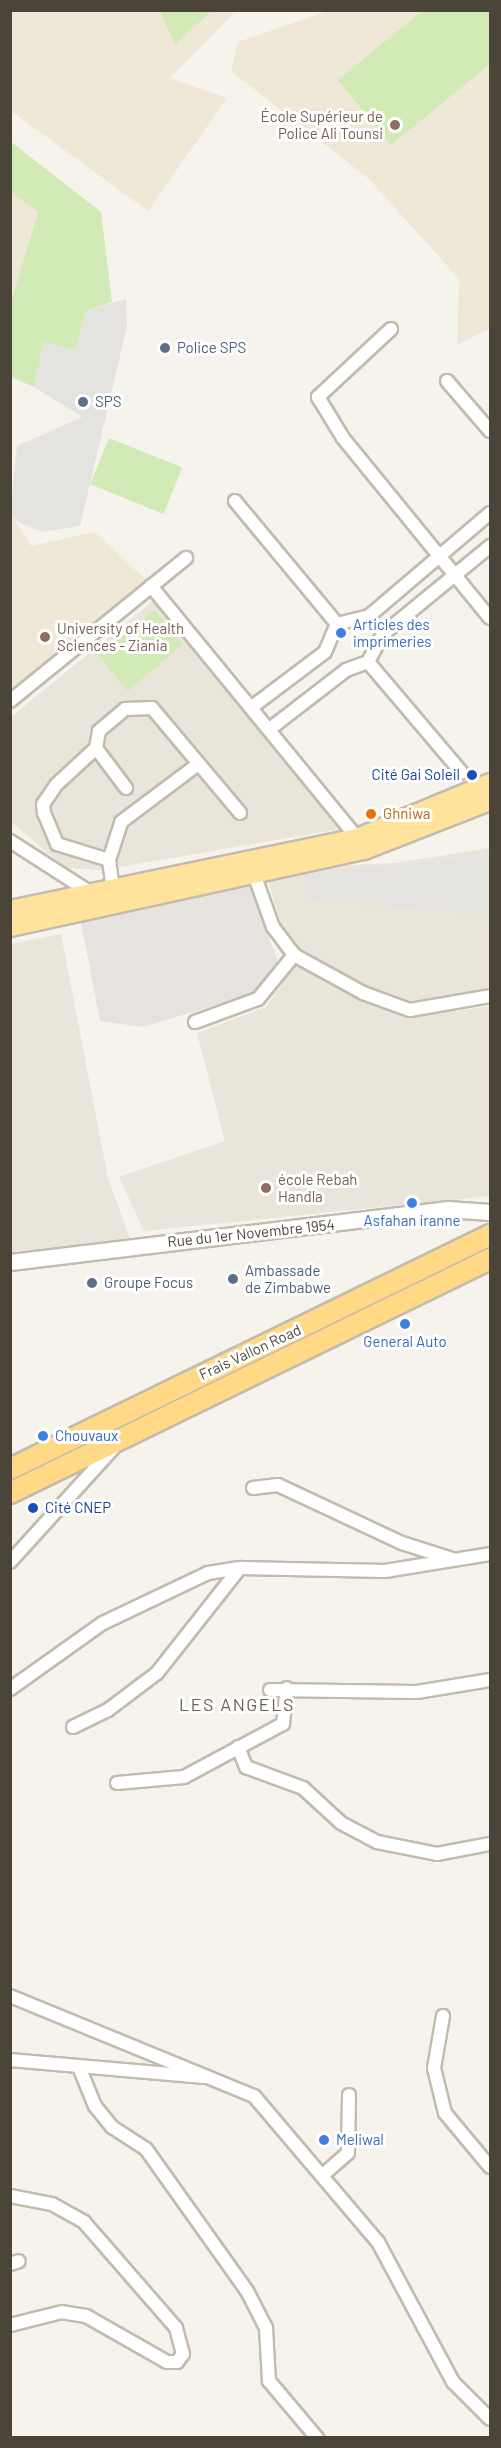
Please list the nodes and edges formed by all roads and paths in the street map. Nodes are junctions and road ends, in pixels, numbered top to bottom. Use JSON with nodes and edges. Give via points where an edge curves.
{"nodes":[{"id":1,"x":391,"y":329,"type":"dead end"},
{"id":2,"x":447,"y":381,"type":"dead end"},
{"id":3,"x":490,"y":431,"type":"edge"},
{"id":4,"x":235,"y":501,"type":"dead end"},
{"id":5,"x":490,"y":513,"type":"edge"},
{"id":6,"x":490,"y":546,"type":"edge"},
{"id":7,"x":442,"y":555,"type":"junction"},
{"id":8,"x":186,"y":558,"type":"dead end"},
{"id":9,"x":455,"y":578,"type":"junction"},
{"id":10,"x":151,"y":586,"type":"junction"},
{"id":11,"x":369,"y":616,"type":"junction"},
{"id":12,"x":490,"y":618,"type":"edge"},
{"id":13,"x":337,"y":624,"type":"junction"},
{"id":14,"x":383,"y":633,"type":"junction"},
{"id":15,"x":368,"y":662,"type":"junction"},
{"id":16,"x":10,"y":701,"type":"edge"},
{"id":17,"x":252,"y":707,"type":"junction"},
{"id":18,"x":271,"y":728,"type":"junction"},
{"id":19,"x":96,"y":748,"type":"junction"},
{"id":20,"x":197,"y":765,"type":"junction"},
{"id":21,"x":462,"y":772,"type":"dead end"},
{"id":22,"x":490,"y":783,"type":"edge"},
{"id":23,"x":126,"y":788,"type":"dead end"},
{"id":24,"x":490,"y":801,"type":"edge"},
{"id":25,"x":240,"y":813,"type":"dead end"},
{"id":26,"x":357,"y":838,"type":"junction"},
{"id":27,"x":10,"y":841,"type":"edge"},
{"id":28,"x":109,"y":860,"type":"junction"},
{"id":29,"x":254,"y":874,"type":"junction"},
{"id":30,"x":113,"y":889,"type":"junction"},
{"id":31,"x":91,"y":893,"type":"junction"},
{"id":32,"x":10,"y":910,"type":"edge"},
{"id":33,"x":10,"y":927,"type":"edge"},
{"id":34,"x":294,"y":955,"type":"junction"},
{"id":35,"x":490,"y":996,"type":"edge"},
{"id":36,"x":195,"y":1022,"type":"dead end"},
{"id":37,"x":490,"y":1212,"type":"edge"},
{"id":38,"x":490,"y":1235,"type":"edge"},
{"id":39,"x":490,"y":1259,"type":"edge"},
{"id":40,"x":10,"y":1262,"type":"edge"},
{"id":41,"x":125,"y":1434,"type":"junction"},
{"id":42,"x":10,"y":1469,"type":"edge"},
{"id":43,"x":253,"y":1488,"type":"dead end"},
{"id":44,"x":10,"y":1493,"type":"edge"},
{"id":45,"x":490,"y":1554,"type":"edge"},
{"id":46,"x":454,"y":1560,"type":"junction"},
{"id":47,"x":10,"y":1562,"type":"edge"},
{"id":48,"x":240,"y":1568,"type":"junction"},
{"id":49,"x":490,"y":1680,"type":"edge"},
{"id":50,"x":287,"y":1688,"type":"junction"},
{"id":51,"x":10,"y":1689,"type":"edge"},
{"id":52,"x":270,"y":1690,"type":"dead end"},
{"id":53,"x":73,"y":1728,"type":"dead end"},
{"id":54,"x":237,"y":1748,"type":"junction"},
{"id":55,"x":117,"y":1783,"type":"dead end"},
{"id":56,"x":490,"y":1844,"type":"edge"},
{"id":57,"x":10,"y":1996,"type":"edge"},
{"id":58,"x":443,"y":2016,"type":"dead end"},
{"id":59,"x":10,"y":2060,"type":"edge"},
{"id":60,"x":79,"y":2067,"type":"junction"},
{"id":61,"x":215,"y":2078,"type":"junction"},
{"id":62,"x":349,"y":2095,"type":"dead end"},
{"id":63,"x":490,"y":2167,"type":"edge"},
{"id":64,"x":325,"y":2174,"type":"junction"},
{"id":65,"x":10,"y":2196,"type":"edge"},
{"id":66,"x":10,"y":2325,"type":"edge"},
{"id":67,"x":490,"y":2420,"type":"edge"},
{"id":68,"x":317,"y":2438,"type":"edge"}],
"edges":[{"from":1,"to":7,"type":"street","via":[[318,397],[343,438]]},
{"from":2,"to":3,"type":"street"},
{"from":4,"to":13,"type":"street"},
{"from":5,"to":7,"type":"street"},
{"from":6,"to":9,"type":"street"},
{"from":7,"to":9,"type":"street"},
{"from":7,"to":11,"type":"street"},
{"from":8,"to":10,"type":"street"},
{"from":9,"to":12,"type":"street"},
{"from":9,"to":14,"type":"street"},
{"from":10,"to":16,"type":"street"},
{"from":10,"to":17,"type":"street"},
{"from":11,"to":13,"type":"street"},
{"from":11,"to":14,"type":"street"},
{"from":13,"to":17,"type":"street","via":[[325,652]]},
{"from":14,"to":15,"type":"street"},
{"from":15,"to":18,"type":"street","via":[[346,670]]},
{"from":15,"to":21,"type":"street"},
{"from":17,"to":18,"type":"street"},
{"from":18,"to":26,"type":"street"},
{"from":19,"to":20,"type":"street","via":[[99,731],[125,709],[152,708]]},
{"from":19,"to":23,"type":"street"},
{"from":19,"to":28,"type":"street","via":[[56,786],[43,804],[44,813],[57,844]]},
{"from":20,"to":25,"type":"street"},
{"from":20,"to":28,"type":"street","via":[[121,822]]},
{"from":22,"to":26,"type":"main road"},
{"from":24,"to":29,"type":"main road","via":[[364,850]]},
{"from":26,"to":30,"type":"main road"},
{"from":27,"to":31,"type":"street"},
{"from":28,"to":30,"type":"street"},
{"from":29,"to":33,"type":"main road"},
{"from":29,"to":34,"type":"street","via":[[273,927]]},
{"from":30,"to":31,"type":"main road"},
{"from":31,"to":32,"type":"main road"},
{"from":34,"to":35,"type":"street","via":[[363,993],[410,1010]]},
{"from":34,"to":36,"type":"street","via":[[258,999]]},
{"from":37,"to":40,"type":"street","name":"Rue du 1er Novembre 1954","via":[[447,1209]]},
{"from":38,"to":42,"type":"highway","name":"Frais Vallon Road"},
{"from":39,"to":41,"type":"highway","name":"Frais Vallon Road"},
{"from":41,"to":44,"type":"highway","name":"Frais Vallon Road"},
{"from":41,"to":47,"type":"street"},
{"from":43,"to":46,"type":"street","via":[[278,1485],[402,1544]]},
{"from":45,"to":46,"type":"street"},
{"from":46,"to":48,"type":"street","via":[[384,1571]]},
{"from":48,"to":51,"type":"street","via":[[208,1572],[153,1596],[103,1623]]},
{"from":48,"to":53,"type":"street","via":[[157,1673],[108,1710]]},
{"from":49,"to":50,"type":"street","via":[[417,1692]]},
{"from":50,"to":52,"type":"street"},
{"from":50,"to":54,"type":"street","via":[[283,1724]]},
{"from":54,"to":55,"type":"street","via":[[184,1777]]},
{"from":54,"to":56,"type":"street","via":[[246,1767],[303,1788],[341,1822],[376,1842],[437,1854]]},
{"from":57,"to":61,"type":"street"},
{"from":58,"to":63,"type":"street","via":[[434,2068],[445,2113]]},
{"from":59,"to":60,"type":"street"},
{"from":60,"to":61,"type":"street"},
{"from":60,"to":68,"type":"street","via":[[95,2106],[112,2127],[146,2149],[247,2290],[266,2328],[269,2380]]},
{"from":61,"to":64,"type":"street","via":[[254,2096]]},
{"from":62,"to":64,"type":"street","via":[[348,2154]]},
{"from":64,"to":67,"type":"street","via":[[378,2242],[453,2382]]},
{"from":65,"to":66,"type":"street","via":[[52,2204],[84,2222],[176,2328],[183,2354],[177,2362],[167,2362],[86,2316],[62,2312]]}]}
